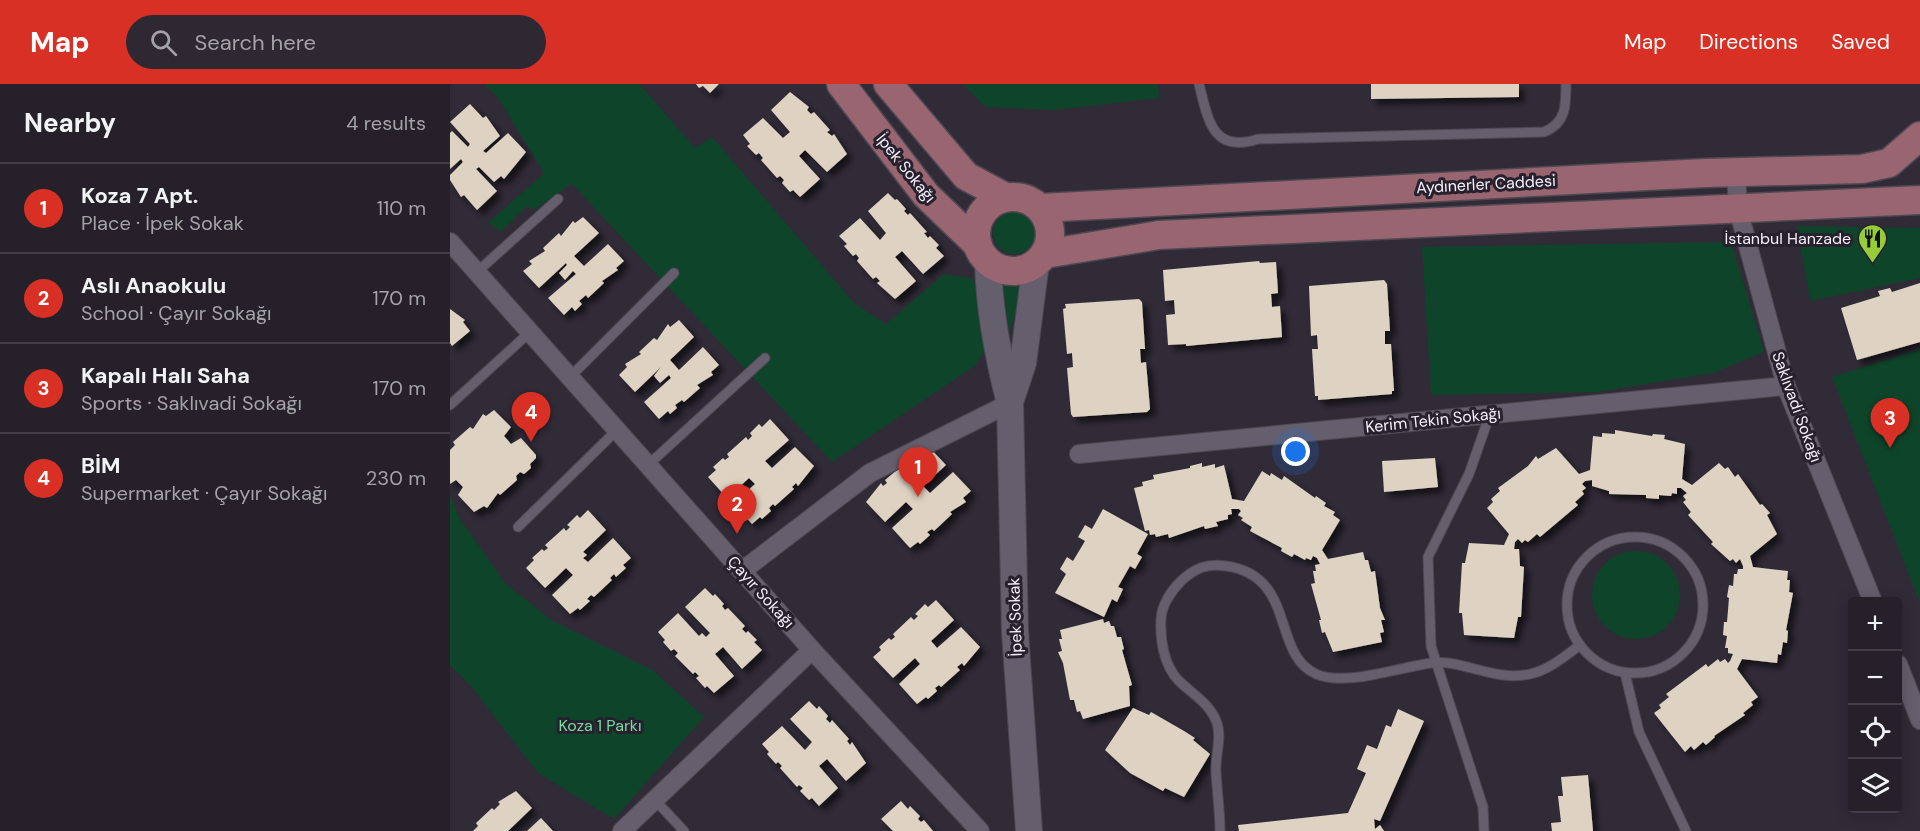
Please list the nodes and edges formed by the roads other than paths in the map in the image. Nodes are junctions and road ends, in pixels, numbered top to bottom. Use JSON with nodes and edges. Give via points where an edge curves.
{"nodes":[{"id":1,"x":841,"y":84,"type":"edge"},
{"id":2,"x":888,"y":84,"type":"edge"},
{"id":3,"x":1199,"y":84,"type":"edge"},
{"id":4,"x":1566,"y":84,"type":"edge"},
{"id":5,"x":1920,"y":136,"type":"edge"},
{"id":6,"x":1736,"y":172,"type":"junction"},
{"id":7,"x":1005,"y":197,"type":"junction"},
{"id":8,"x":558,"y":199,"type":"dead end"},
{"id":9,"x":1920,"y":200,"type":"edge"},
{"id":10,"x":1041,"y":208,"type":"junction"},
{"id":11,"x":1738,"y":209,"type":"junction"},
{"id":12,"x":450,"y":242,"type":"edge"},
{"id":13,"x":983,"y":253,"type":"junction"},
{"id":14,"x":1040,"y":259,"type":"junction"},
{"id":15,"x":477,"y":272,"type":"junction"},
{"id":16,"x":674,"y":273,"type":"dead end"},
{"id":17,"x":530,"y":332,"type":"junction"},
{"id":18,"x":765,"y":358,"type":"dead end"},
{"id":19,"x":570,"y":377,"type":"junction"},
{"id":20,"x":1786,"y":386,"type":"junction"},
{"id":21,"x":1010,"y":403,"type":"junction"},
{"id":22,"x":450,"y":405,"type":"edge"},
{"id":23,"x":1490,"y":414,"type":"junction"},
{"id":24,"x":617,"y":430,"type":"junction"},
{"id":25,"x":1079,"y":454,"type":"dead end"},
{"id":26,"x":648,"y":465,"type":"junction"},
{"id":27,"x":518,"y":527,"type":"dead end"},
{"id":28,"x":742,"y":571,"type":"junction"},
{"id":29,"x":1871,"y":597,"type":"edge"},
{"id":30,"x":1580,"y":645,"type":"junction"},
{"id":31,"x":812,"y":650,"type":"junction"},
{"id":32,"x":1435,"y":662,"type":"junction"},
{"id":33,"x":1625,"y":673,"type":"junction"},
{"id":34,"x":1902,"y":674,"type":"edge"},
{"id":35,"x":1920,"y":720,"type":"edge"},
{"id":36,"x":655,"y":800,"type":"junction"},
{"id":37,"x":622,"y":831,"type":"edge"},
{"id":38,"x":684,"y":831,"type":"edge"},
{"id":39,"x":980,"y":831,"type":"edge"},
{"id":40,"x":1029,"y":831,"type":"edge"},
{"id":41,"x":1220,"y":831,"type":"edge"},
{"id":42,"x":1484,"y":831,"type":"edge"},
{"id":43,"x":1686,"y":831,"type":"edge"}],
"edges":[{"from":1,"to":13,"type":"main road","name":"İpek Sokağı","via":[[926,195]]},
{"from":2,"to":7,"type":"main road","via":[[966,177]]},
{"from":3,"to":4,"type":"lane","via":[[1209,126],[1237,143],[1258,139],[1544,132],[1563,115]]},
{"from":5,"to":6,"type":"main road","name":"Aydınerler Caddesi","via":[[1889,163],[1862,169]]},
{"from":6,"to":10,"type":"main road","name":"Aydınerler Caddesi"},
{"from":6,"to":11,"type":"street","name":"Saklıvadi Sokağı"},
{"from":7,"to":10,"type":"main road","via":[[1019,196]]},
{"from":7,"to":13,"type":"main road","via":[[984,210],[976,232]]},
{"from":8,"to":15,"type":"lane"},
{"from":9,"to":11,"type":"main road"},
{"from":10,"to":14,"type":"main road","via":[[1051,234]]},
{"from":11,"to":14,"type":"main road","via":[[1159,235]]},
{"from":11,"to":20,"type":"street","name":"Saklıvadi Sokağı"},
{"from":12,"to":15,"type":"street","name":"Çayır Sokağı"},
{"from":13,"to":14,"type":"main road","via":[[999,268],[1011,271],[1024,269]]},
{"from":13,"to":21,"type":"street"},
{"from":14,"to":21,"type":"street","via":[[1023,363]]},
{"from":15,"to":17,"type":"street","name":"Çayır Sokağı"},
{"from":16,"to":19,"type":"lane"},
{"from":17,"to":19,"type":"street","name":"Çayır Sokağı"},
{"from":17,"to":22,"type":"lane"},
{"from":18,"to":26,"type":"lane"},
{"from":19,"to":24,"type":"street","name":"Çayır Sokağı"},
{"from":20,"to":23,"type":"street","name":"Kerim Tekin Sokağı"},
{"from":20,"to":29,"type":"street","name":"Saklıvadi Sokağı"},
{"from":21,"to":28,"type":"street","via":[[870,473]]},
{"from":21,"to":40,"type":"street","name":"İpek Sokak","via":[[1015,632]]},
{"from":23,"to":25,"type":"street","name":"Kerim Tekin Sokağı"},
{"from":23,"to":32,"type":"lane","via":[[1469,474],[1428,557]]},
{"from":24,"to":26,"type":"street","name":"Çayır Sokağı"},
{"from":24,"to":27,"type":"lane"},
{"from":26,"to":28,"type":"street","name":"Çayır Sokağı"},
{"from":28,"to":31,"type":"street","name":"Çayır Sokağı"},
{"from":30,"to":32,"type":"lane","via":[[1547,669],[1508,677]]},
{"from":30,"to":33,"type":"lane","via":[[1605,666]]},
{"from":30,"to":33,"type":"lane","via":[[1567,611],[1568,588],[1578,567],[1594,550],[1615,540],[1638,537],[1660,542],[1679,554],[1693,570],[1701,590],[1703,612],[1697,633],[1685,651],[1668,665],[1647,672]]},
{"from":31,"to":36,"type":"street"},
{"from":31,"to":39,"type":"street","name":"Çayır Sokağı"},
{"from":32,"to":41,"type":"lane","via":[[1336,680],[1315,674],[1298,660],[1278,602],[1257,578],[1234,567],[1211,564],[1193,571],[1166,601],[1160,618],[1162,640],[1167,664],[1177,679],[1204,702],[1216,722],[1220,738],[1216,771]]},
{"from":32,"to":42,"type":"lane","via":[[1483,807]]},
{"from":33,"to":43,"type":"lane","via":[[1639,732]]},
{"from":34,"to":35,"type":"street"},
{"from":36,"to":37,"type":"street"},
{"from":36,"to":38,"type":"lane"}]}
